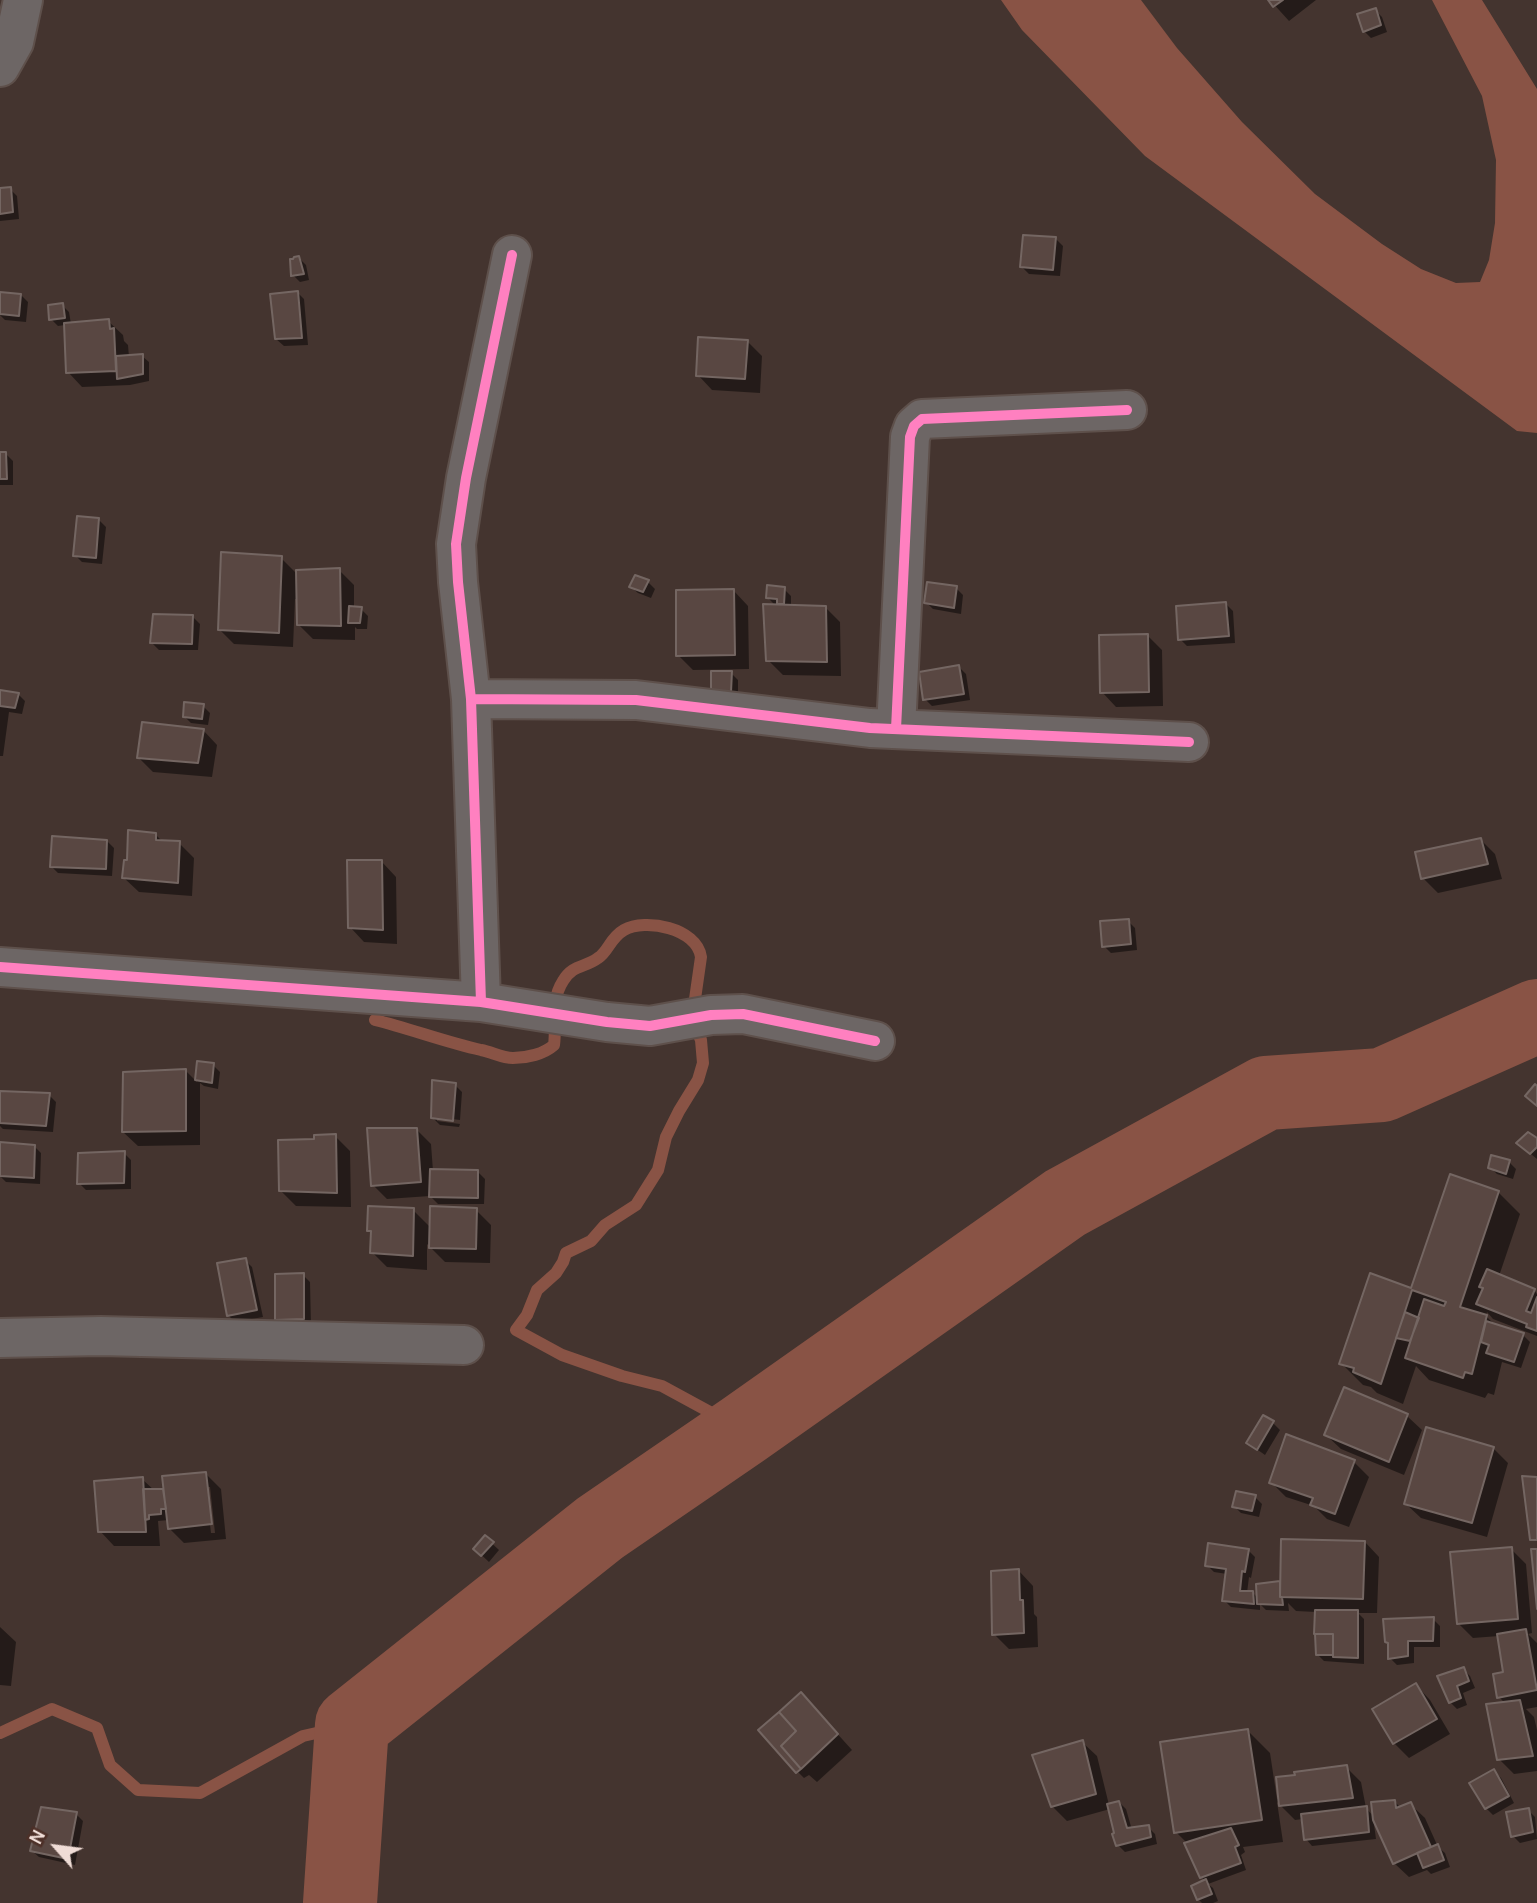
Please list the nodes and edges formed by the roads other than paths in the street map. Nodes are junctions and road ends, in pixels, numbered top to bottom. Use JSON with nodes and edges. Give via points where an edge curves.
{"nodes":[{"id":1,"x":23,"y":0,"type":"edge"},
{"id":2,"x":0,"y":67,"type":"edge"},
{"id":3,"x":512,"y":255,"type":"dead end"},
{"id":4,"x":1127,"y":410,"type":"dead end"},
{"id":5,"x":471,"y":699,"type":"junction"},
{"id":6,"x":896,"y":729,"type":"junction"},
{"id":7,"x":1189,"y":742,"type":"dead end"},
{"id":8,"x":0,"y":967,"type":"edge"},
{"id":9,"x":481,"y":1002,"type":"junction"},
{"id":10,"x":876,"y":1041,"type":"dead end"},
{"id":11,"x":0,"y":1338,"type":"edge"},
{"id":12,"x":464,"y":1346,"type":"dead end"}],
"edges":[{"from":1,"to":2,"type":"street","via":[[14,42]]},
{"from":3,"to":5,"type":"street","via":[[456,544]]},
{"from":4,"to":6,"type":"street","via":[[922,419],[914,426]]},
{"from":5,"to":6,"type":"street","via":[[636,700]]},
{"from":5,"to":9,"type":"street"},
{"from":6,"to":7,"type":"street"},
{"from":8,"to":9,"type":"street"},
{"from":9,"to":10,"type":"street","via":[[650,1026],[743,1014]]},
{"from":11,"to":12,"type":"street","via":[[101,1336]]}]}
